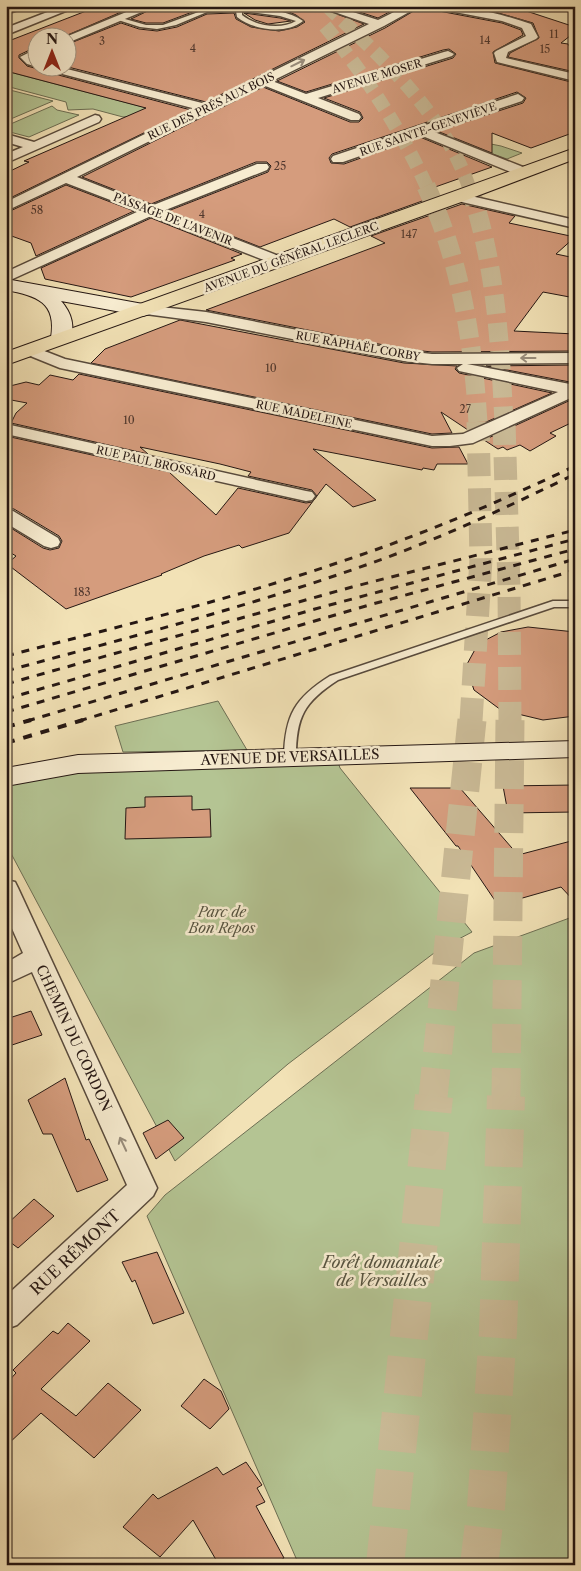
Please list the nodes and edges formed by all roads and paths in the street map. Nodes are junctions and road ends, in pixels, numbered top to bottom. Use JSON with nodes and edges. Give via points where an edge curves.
{"nodes":[{"id":1,"x":25,"y":6,"type":"edge"},
{"id":2,"x":73,"y":6,"type":"edge"},
{"id":3,"x":151,"y":6,"type":"edge"},
{"id":4,"x":322,"y":6,"type":"edge"},
{"id":5,"x":415,"y":6,"type":"edge"},
{"id":6,"x":439,"y":6,"type":"edge"},
{"id":7,"x":238,"y":10,"type":"junction"},
{"id":8,"x":6,"y":11,"type":"edge"},
{"id":9,"x":118,"y":20,"type":"junction"},
{"id":10,"x":380,"y":24,"type":"junction"},
{"id":11,"x":6,"y":32,"type":"edge"},
{"id":12,"x":78,"y":35,"type":"edge"},
{"id":13,"x":448,"y":54,"type":"dead end"},
{"id":14,"x":78,"y":75,"type":"edge"},
{"id":15,"x":575,"y":78,"type":"edge"},
{"id":16,"x":262,"y":81,"type":"junction"},
{"id":17,"x":306,"y":98,"type":"junction"},
{"id":18,"x":518,"y":98,"type":"dead end"},
{"id":19,"x":208,"y":108,"type":"junction"},
{"id":20,"x":355,"y":117,"type":"dead end"},
{"id":21,"x":95,"y":119,"type":"dead end"},
{"id":22,"x":420,"y":132,"type":"junction"},
{"id":23,"x":6,"y":138,"type":"edge"},
{"id":24,"x":34,"y":146,"type":"junction"},
{"id":25,"x":575,"y":153,"type":"edge"},
{"id":26,"x":6,"y":159,"type":"edge"},
{"id":27,"x":338,"y":159,"type":"dead end"},
{"id":28,"x":262,"y":167,"type":"dead end"},
{"id":29,"x":523,"y":172,"type":"junction"},
{"id":30,"x":66,"y":178,"type":"junction"},
{"id":31,"x":458,"y":197,"type":"junction"},
{"id":32,"x":6,"y":207,"type":"edge"},
{"id":33,"x":151,"y":211,"type":"junction"},
{"id":34,"x":575,"y":224,"type":"edge"},
{"id":35,"x":279,"y":260,"type":"junction"},
{"id":36,"x":6,"y":278,"type":"edge"},
{"id":37,"x":6,"y":284,"type":"edge"},
{"id":38,"x":38,"y":290,"type":"junction"},
{"id":39,"x":143,"y":310,"type":"junction"},
{"id":40,"x":61,"y":338,"type":"junction"},
{"id":41,"x":29,"y":350,"type":"junction"},
{"id":42,"x":575,"y":358,"type":"edge"},
{"id":43,"x":6,"y":359,"type":"edge"},
{"id":44,"x":432,"y":359,"type":"junction"},
{"id":45,"x":575,"y":390,"type":"edge"},
{"id":46,"x":6,"y":429,"type":"edge"},
{"id":47,"x":306,"y":496,"type":"dead end"},
{"id":48,"x":6,"y":515,"type":"edge"},
{"id":49,"x":51,"y":542,"type":"dead end"},
{"id":50,"x":575,"y":604,"type":"edge"},
{"id":51,"x":575,"y":749,"type":"edge"},
{"id":52,"x":290,"y":757,"type":"junction"},
{"id":53,"x":6,"y":777,"type":"edge"},
{"id":54,"x":6,"y":888,"type":"edge"},
{"id":55,"x":37,"y":957,"type":"junction"},
{"id":56,"x":6,"y":975,"type":"edge"},
{"id":57,"x":143,"y":1188,"type":"joint"},
{"id":58,"x":6,"y":1316,"type":"edge"}],
"edges":[{"from":1,"to":8,"type":"street"},
{"from":2,"to":11,"type":"street"},
{"from":3,"to":9,"type":"street"},
{"from":4,"to":10,"type":"street"},
{"from":5,"to":10,"type":"street","name":"RUE DES PRÉS AUX BOIS"},
{"from":6,"to":15,"type":"street","via":[[504,18],[527,26],[532,36],[528,41],[504,48],[500,53],[501,60]]},
{"from":7,"to":7,"type":"lane","via":[[239,16],[245,20],[272,27],[288,28],[300,21],[255,10]]},
{"from":7,"to":9,"type":"lane","via":[[206,11],[164,27],[146,27]]},
{"from":9,"to":12,"type":"street"},
{"from":16,"to":10,"type":"street","name":"RUE DES PRÉS AUX BOIS","one_way":true},
{"from":13,"to":17,"type":"street","name":"AVENUE MOSER"},
{"from":14,"to":19,"type":"street"},
{"from":16,"to":17,"type":"street"},
{"from":16,"to":19,"type":"street","name":"RUE DES PRÉS AUX BOIS"},
{"from":17,"to":20,"type":"street"},
{"from":18,"to":22,"type":"street","name":"RUE SAINTE-GENEVIÈVE"},
{"from":19,"to":30,"type":"street","name":"RUE DES PRÉS AUX BOIS"},
{"from":21,"to":24,"type":"street"},
{"from":22,"to":27,"type":"street","name":"RUE SAINTE-GENEVIÈVE"},
{"from":22,"to":29,"type":"street"},
{"from":23,"to":24,"type":"street"},
{"from":24,"to":26,"type":"street"},
{"from":25,"to":29,"type":"main road","name":"AVENUE DU GÉNÉRAL LECLERC"},
{"from":28,"to":33,"type":"street"},
{"from":29,"to":31,"type":"main road","name":"AVENUE DU GÉNÉRAL LECLERC"},
{"from":30,"to":32,"type":"street","name":"RUE DES PRÉS AUX BOIS"},
{"from":30,"to":33,"type":"street","name":"PASSAGE DE L'AVENIR"},
{"from":31,"to":34,"type":"street"},
{"from":31,"to":35,"type":"main road","name":"AVENUE DU GÉNÉRAL LECLERC"},
{"from":33,"to":35,"type":"street","name":"PASSAGE DE L'AVENIR"},
{"from":33,"to":36,"type":"street"},
{"from":35,"to":39,"type":"main road","name":"AVENUE DU GÉNÉRAL LECLERC"},
{"from":37,"to":38,"type":"street"},
{"from":38,"to":39,"type":"street"},
{"from":38,"to":40,"type":"street","via":[[61,312],[64,320]]},
{"from":39,"to":40,"type":"main road","name":"AVENUE DU GÉNÉRAL LECLERC"},
{"from":39,"to":44,"type":"street","name":"RUE RAPHAËL CORBY","via":[[206,318]]},
{"from":40,"to":41,"type":"main road","name":"AVENUE DU GÉNÉRAL LECLERC"},
{"from":41,"to":43,"type":"main road","name":"AVENUE DU GÉNÉRAL LECLERC"},
{"from":41,"to":45,"type":"street","name":"RUE MADELEINE","via":[[60,364],[432,441],[467,439]]},
{"from":42,"to":44,"type":"street","name":"RUE RAPHAËL CORBY","one_way":true},
{"from":44,"to":45,"type":"street"},
{"from":46,"to":47,"type":"street","name":"RUE PAUL BROSSARD"},
{"from":48,"to":49,"type":"street"},
{"from":50,"to":52,"type":"lane","via":[[553,604],[334,678],[301,702],[289,732]]},
{"from":51,"to":52,"type":"street","name":"AVENUE DE VERSAILLES"},
{"from":52,"to":53,"type":"street","name":"AVENUE DE VERSAILLES","via":[[78,764]]},
{"from":54,"to":55,"type":"street","name":"CHEMIN DU CORDON"},
{"from":55,"to":56,"type":"street"},
{"from":57,"to":55,"type":"street","name":"CHEMIN DU CORDON","one_way":true},
{"from":57,"to":58,"type":"street","name":"RUE RÉMONT"}]}
